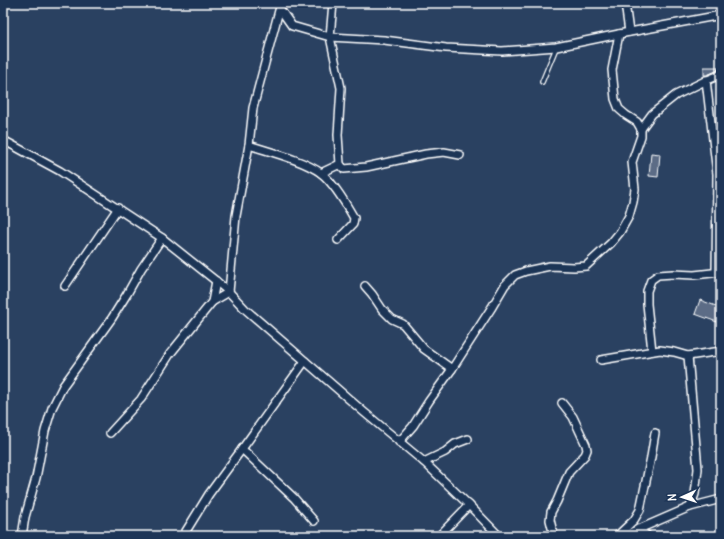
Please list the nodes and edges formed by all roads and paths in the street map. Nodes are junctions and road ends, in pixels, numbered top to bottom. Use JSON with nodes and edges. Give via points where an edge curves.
{"nodes":[{"id":1,"x":333,"y":3,"type":"edge"},
{"id":2,"x":625,"y":3,"type":"edge"},
{"id":3,"x":281,"y":6,"type":"edge"},
{"id":4,"x":721,"y":15,"type":"edge"},
{"id":5,"x":629,"y":32,"type":"junction"},
{"id":6,"x":619,"y":34,"type":"junction"},
{"id":7,"x":330,"y":37,"type":"junction"},
{"id":8,"x":556,"y":47,"type":"junction"},
{"id":9,"x":721,"y":73,"type":"edge"},
{"id":10,"x":706,"y":80,"type":"junction"},
{"id":11,"x":542,"y":82,"type":"dead end"},
{"id":12,"x":640,"y":129,"type":"junction"},
{"id":13,"x":3,"y":140,"type":"edge"},
{"id":14,"x":249,"y":145,"type":"junction"},
{"id":15,"x":460,"y":155,"type":"dead end"},
{"id":16,"x":340,"y":164,"type":"junction"},
{"id":17,"x":321,"y":173,"type":"junction"},
{"id":18,"x":118,"y":208,"type":"junction"},
{"id":19,"x":162,"y":238,"type":"junction"},
{"id":20,"x":338,"y":240,"type":"dead end"},
{"id":21,"x":718,"y":272,"type":"edge"},
{"id":22,"x":216,"y":281,"type":"junction"},
{"id":23,"x":65,"y":286,"type":"dead end"},
{"id":24,"x":365,"y":286,"type":"dead end"},
{"id":25,"x":229,"y":292,"type":"junction"},
{"id":26,"x":212,"y":302,"type":"junction"},
{"id":27,"x":721,"y":351,"type":"edge"},
{"id":28,"x":652,"y":352,"type":"junction"},
{"id":29,"x":688,"y":356,"type":"junction"},
{"id":30,"x":601,"y":360,"type":"dead end"},
{"id":31,"x":305,"y":361,"type":"junction"},
{"id":32,"x":452,"y":369,"type":"junction"},
{"id":33,"x":562,"y":403,"type":"dead end"},
{"id":34,"x":110,"y":433,"type":"dead end"},
{"id":35,"x":655,"y":433,"type":"dead end"},
{"id":36,"x":468,"y":439,"type":"dead end"},
{"id":37,"x":400,"y":442,"type":"junction"},
{"id":38,"x":242,"y":449,"type":"junction"},
{"id":39,"x":424,"y":462,"type":"junction"},
{"id":40,"x":721,"y":499,"type":"edge"},
{"id":41,"x":469,"y":505,"type":"junction"},
{"id":42,"x":690,"y":507,"type":"junction"},
{"id":43,"x":314,"y":521,"type":"dead end"},
{"id":44,"x":638,"y":529,"type":"junction"},
{"id":45,"x":22,"y":536,"type":"edge"},
{"id":46,"x":183,"y":536,"type":"edge"},
{"id":47,"x":439,"y":536,"type":"edge"},
{"id":48,"x":499,"y":536,"type":"edge"},
{"id":49,"x":554,"y":536,"type":"edge"},
{"id":50,"x":617,"y":536,"type":"edge"},
{"id":51,"x":623,"y":536,"type":"edge"},
{"id":52,"x":648,"y":536,"type":"edge"}],
"edges":[{"from":1,"to":7,"type":"street"},
{"from":2,"to":5,"type":"street"},
{"from":3,"to":7,"type":"street","via":[[292,26]]},
{"from":3,"to":14,"type":"street","via":[[253,108]]},
{"from":4,"to":5,"type":"street"},
{"from":5,"to":6,"type":"street"},
{"from":6,"to":8,"type":"street"},
{"from":6,"to":12,"type":"street","via":[[612,70],[615,98],[619,109],[637,122]]},
{"from":7,"to":8,"type":"street","via":[[502,51]]},
{"from":7,"to":16,"type":"street","via":[[341,88],[338,136]]},
{"from":8,"to":11,"type":"lane"},
{"from":9,"to":10,"type":"street"},
{"from":10,"to":12,"type":"street","via":[[676,95],[652,114]]},
{"from":10,"to":21,"type":"street","via":[[717,174]]},
{"from":12,"to":32,"type":"street","via":[[641,136],[632,162],[635,188],[633,202],[629,216],[611,244],[586,266],[550,266],[515,275],[505,285]]},
{"from":13,"to":18,"type":"street","via":[[60,171]]},
{"from":14,"to":17,"type":"street","via":[[284,156]]},
{"from":14,"to":25,"type":"street","via":[[236,216]]},
{"from":15,"to":16,"type":"street","via":[[444,152],[426,154],[344,169]]},
{"from":16,"to":17,"type":"street"},
{"from":17,"to":20,"type":"street","via":[[331,183],[354,218],[353,224]]},
{"from":18,"to":19,"type":"street"},
{"from":18,"to":23,"type":"street"},
{"from":19,"to":22,"type":"street"},
{"from":19,"to":45,"type":"street","via":[[112,318],[63,386],[52,408]]},
{"from":21,"to":28,"type":"street","via":[[694,275],[658,274],[651,280],[647,304]]},
{"from":22,"to":25,"type":"street"},
{"from":22,"to":26,"type":"street"},
{"from":24,"to":32,"type":"street","via":[[392,319],[403,324],[424,349]]},
{"from":25,"to":26,"type":"street"},
{"from":25,"to":31,"type":"street"},
{"from":26,"to":34,"type":"street","via":[[170,354],[141,399]]},
{"from":27,"to":29,"type":"street"},
{"from":28,"to":29,"type":"street","via":[[660,350]]},
{"from":28,"to":30,"type":"street"},
{"from":29,"to":42,"type":"street","via":[[698,469],[695,494]]},
{"from":31,"to":37,"type":"street"},
{"from":31,"to":38,"type":"street"},
{"from":32,"to":37,"type":"street"},
{"from":33,"to":49,"type":"street","via":[[573,417],[587,450],[569,472],[551,512]]},
{"from":35,"to":50,"type":"street","via":[[640,510],[634,520]]},
{"from":36,"to":39,"type":"street"},
{"from":37,"to":39,"type":"street"},
{"from":38,"to":43,"type":"street","via":[[294,498]]},
{"from":38,"to":46,"type":"street","via":[[209,494]]},
{"from":39,"to":41,"type":"street"},
{"from":40,"to":42,"type":"street"},
{"from":41,"to":47,"type":"street"},
{"from":41,"to":48,"type":"street"},
{"from":42,"to":44,"type":"street"},
{"from":44,"to":51,"type":"street"},
{"from":44,"to":52,"type":"street"}]}
